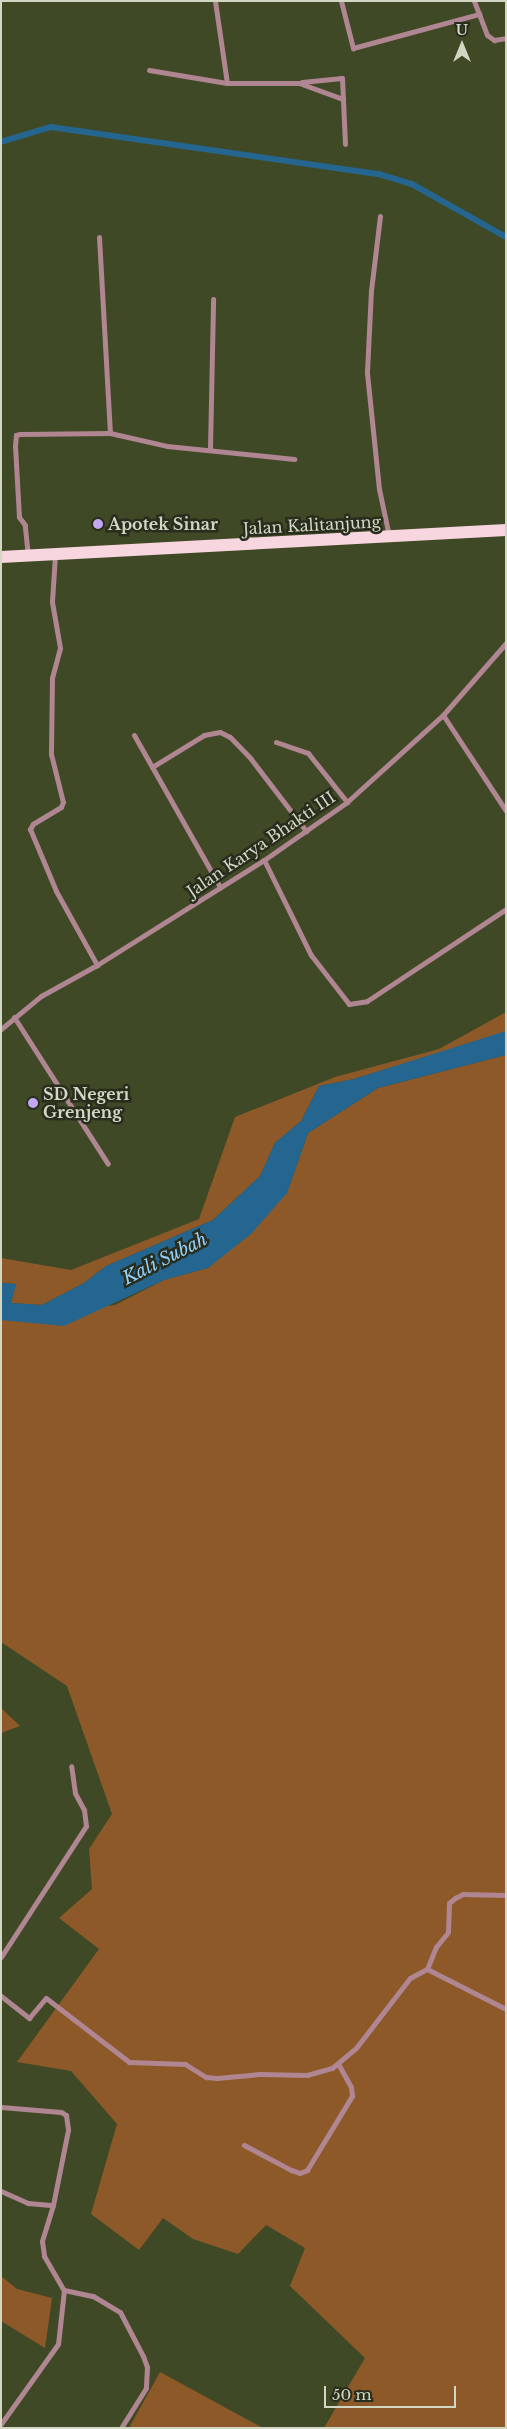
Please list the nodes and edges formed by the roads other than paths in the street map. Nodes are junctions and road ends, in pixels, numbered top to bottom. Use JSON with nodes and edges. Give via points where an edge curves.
{"nodes":[{"id":1,"x":215,"y":1,"type":"edge"},
{"id":2,"x":341,"y":1,"type":"edge"},
{"id":3,"x":474,"y":1,"type":"edge"},
{"id":4,"x":479,"y":14,"type":"junction"},
{"id":5,"x":506,"y":38,"type":"edge"},
{"id":6,"x":149,"y":70,"type":"dead end"},
{"id":7,"x":227,"y":82,"type":"junction"},
{"id":8,"x":298,"y":82,"type":"junction"},
{"id":9,"x":343,"y":99,"type":"junction"},
{"id":10,"x":345,"y":144,"type":"dead end"},
{"id":11,"x":380,"y":216,"type":"dead end"},
{"id":12,"x":99,"y":237,"type":"dead end"},
{"id":13,"x":213,"y":299,"type":"dead end"},
{"id":14,"x":110,"y":433,"type":"junction"},
{"id":15,"x":210,"y":448,"type":"junction"},
{"id":16,"x":294,"y":459,"type":"dead end"},
{"id":17,"x":506,"y":530,"type":"edge"},
{"id":18,"x":389,"y":536,"type":"junction"},
{"id":19,"x":55,"y":555,"type":"junction"},
{"id":20,"x":28,"y":556,"type":"junction"},
{"id":21,"x":1,"y":558,"type":"edge"},
{"id":22,"x":506,"y":643,"type":"edge"},
{"id":23,"x":443,"y":715,"type":"junction"},
{"id":24,"x":134,"y":735,"type":"dead end"},
{"id":25,"x":276,"y":742,"type":"dead end"},
{"id":26,"x":152,"y":767,"type":"junction"},
{"id":27,"x":347,"y":802,"type":"junction"},
{"id":28,"x":506,"y":811,"type":"edge"},
{"id":29,"x":306,"y":831,"type":"junction"},
{"id":30,"x":264,"y":860,"type":"junction"},
{"id":31,"x":220,"y":887,"type":"junction"},
{"id":32,"x":506,"y":910,"type":"edge"},
{"id":33,"x":97,"y":965,"type":"junction"},
{"id":34,"x":14,"y":1017,"type":"junction"},
{"id":35,"x":1,"y":1029,"type":"edge"},
{"id":36,"x":108,"y":1164,"type":"dead end"},
{"id":37,"x":71,"y":1766,"type":"dead end"},
{"id":38,"x":506,"y":1895,"type":"edge"},
{"id":39,"x":1,"y":1957,"type":"edge"},
{"id":40,"x":427,"y":1969,"type":"junction"},
{"id":41,"x":1,"y":1996,"type":"edge"},
{"id":42,"x":506,"y":2009,"type":"edge"},
{"id":43,"x":338,"y":2064,"type":"junction"},
{"id":44,"x":1,"y":2107,"type":"edge"},
{"id":45,"x":244,"y":2145,"type":"dead end"},
{"id":46,"x":1,"y":2191,"type":"edge"},
{"id":47,"x":53,"y":2205,"type":"junction"},
{"id":48,"x":64,"y":2290,"type":"junction"},
{"id":49,"x":1,"y":2424,"type":"edge"},
{"id":50,"x":121,"y":2428,"type":"edge"}],
"edges":[{"from":1,"to":7,"type":"street"},
{"from":2,"to":4,"type":"street","via":[[353,48]]},
{"from":3,"to":4,"type":"street"},
{"from":4,"to":5,"type":"street","via":[[487,35],[494,40]]},
{"from":6,"to":7,"type":"street"},
{"from":7,"to":8,"type":"street"},
{"from":8,"to":9,"type":"street"},
{"from":8,"to":9,"type":"street","via":[[342,78]]},
{"from":9,"to":10,"type":"street"},
{"from":11,"to":18,"type":"street","via":[[371,290],[367,373],[379,490]]},
{"from":12,"to":14,"type":"street"},
{"from":13,"to":15,"type":"street"},
{"from":14,"to":15,"type":"street","via":[[168,446]]},
{"from":14,"to":20,"type":"street","via":[[16,435],[19,517],[25,525]]},
{"from":15,"to":16,"type":"street"},
{"from":17,"to":18,"type":"main road","name":"Jalan Kalitanjung"},
{"from":18,"to":19,"type":"main road","name":"Jalan Kalitanjung"},
{"from":19,"to":20,"type":"main road","name":"Jalan Kalitanjung"},
{"from":19,"to":33,"type":"street","via":[[52,602],[60,648],[53,669],[52,754],[63,802],[30,829],[56,891]]},
{"from":20,"to":21,"type":"main road","name":"Jalan Kalitanjung"},
{"from":22,"to":23,"type":"street","name":"Jalan Karya Bhakti III"},
{"from":23,"to":27,"type":"street","name":"Jalan Karya Bhakti III"},
{"from":23,"to":28,"type":"street"},
{"from":24,"to":26,"type":"street"},
{"from":25,"to":27,"type":"street","via":[[308,753]]},
{"from":26,"to":29,"type":"street","via":[[204,735],[220,732],[230,737],[251,759]]},
{"from":26,"to":31,"type":"street"},
{"from":27,"to":29,"type":"street","name":"Jalan Karya Bhakti III"},
{"from":29,"to":30,"type":"street","name":"Jalan Karya Bhakti III"},
{"from":30,"to":31,"type":"street","name":"Jalan Karya Bhakti III"},
{"from":30,"to":32,"type":"street","via":[[311,955],[349,1004],[367,1001]]},
{"from":31,"to":33,"type":"street","name":"Jalan Karya Bhakti III"},
{"from":33,"to":34,"type":"street","name":"Jalan Karya Bhakti III","via":[[41,996]]},
{"from":34,"to":35,"type":"street","name":"Jalan Karya Bhakti III"},
{"from":34,"to":36,"type":"street"},
{"from":37,"to":39,"type":"street","via":[[71,1779],[84,1810],[86,1826]]},
{"from":38,"to":40,"type":"street","via":[[463,1894],[455,1898],[450,1903],[448,1932],[436,1947]]},
{"from":40,"to":42,"type":"street"},
{"from":40,"to":43,"type":"street","via":[[410,1978],[356,2048]]},
{"from":41,"to":43,"type":"street","via":[[29,2018],[46,1998],[129,2062],[185,2064],[206,2077],[217,2078],[307,2074]]},
{"from":43,"to":45,"type":"street","via":[[352,2096],[307,2170],[300,2173],[292,2170]]},
{"from":44,"to":47,"type":"street","via":[[54,2110],[66,2115],[68,2130]]},
{"from":46,"to":47,"type":"street","via":[[28,2203]]},
{"from":47,"to":48,"type":"street","via":[[42,2241],[44,2256]]},
{"from":48,"to":49,"type":"street","via":[[54,2353]]},
{"from":48,"to":50,"type":"street","via":[[94,2296],[120,2312],[143,2356],[147,2367],[146,2388]]}]}
